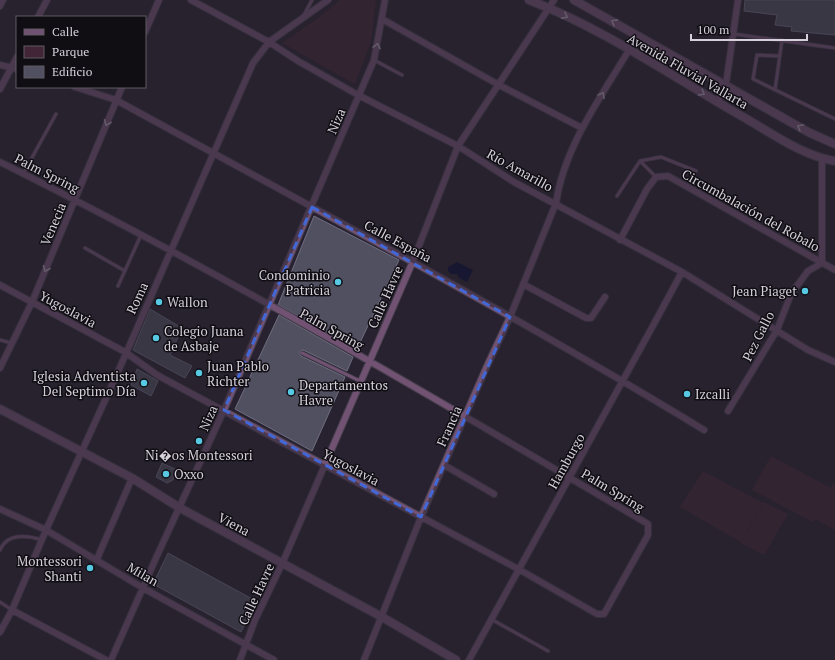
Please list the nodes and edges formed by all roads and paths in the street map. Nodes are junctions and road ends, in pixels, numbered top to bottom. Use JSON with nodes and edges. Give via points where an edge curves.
{"nodes":[{"id":1,"x":3,"y":0,"type":"edge"},
{"id":2,"x":47,"y":0,"type":"edge"},
{"id":3,"x":159,"y":0,"type":"edge"},
{"id":4,"x":192,"y":0,"type":"edge"},
{"id":5,"x":312,"y":0,"type":"edge"},
{"id":6,"x":328,"y":0,"type":"edge"},
{"id":7,"x":385,"y":0,"type":"edge"},
{"id":8,"x":529,"y":0,"type":"edge"},
{"id":9,"x":554,"y":0,"type":"edge"},
{"id":10,"x":574,"y":0,"type":"edge"},
{"id":11,"x":738,"y":0,"type":"edge"},
{"id":12,"x":0,"y":6,"type":"edge"},
{"id":13,"x":549,"y":8,"type":"junction"},
{"id":14,"x":39,"y":16,"type":"edge"},
{"id":15,"x":302,"y":19,"type":"junction"},
{"id":16,"x":382,"y":19,"type":"junction"},
{"id":17,"x":146,"y":30,"type":"edge"},
{"id":18,"x":734,"y":34,"type":"junction"},
{"id":19,"x":782,"y":40,"type":"junction"},
{"id":20,"x":269,"y":42,"type":"junction"},
{"id":21,"x":835,"y":48,"type":"edge"},
{"id":22,"x":629,"y":50,"type":"junction"},
{"id":23,"x":780,"y":56,"type":"junction"},
{"id":24,"x":374,"y":60,"type":"junction"},
{"id":25,"x":0,"y":65,"type":"edge"},
{"id":26,"x":14,"y":69,"type":"edge"},
{"id":27,"x":402,"y":75,"type":"dead end"},
{"id":28,"x":726,"y":84,"type":"junction"},
{"id":29,"x":499,"y":85,"type":"junction"},
{"id":30,"x":78,"y":88,"type":"edge"},
{"id":31,"x":122,"y":88,"type":"edge"},
{"id":32,"x":0,"y":89,"type":"edge"},
{"id":33,"x":775,"y":90,"type":"junction"},
{"id":34,"x":358,"y":95,"type":"junction"},
{"id":35,"x":116,"y":100,"type":"junction"},
{"id":36,"x":717,"y":102,"type":"junction"},
{"id":37,"x":56,"y":114,"type":"dead end"},
{"id":38,"x":835,"y":119,"type":"edge"},
{"id":39,"x":582,"y":128,"type":"junction"},
{"id":40,"x":835,"y":144,"type":"edge"},
{"id":41,"x":458,"y":146,"type":"junction"},
{"id":42,"x":213,"y":154,"type":"junction"},
{"id":43,"x":822,"y":159,"type":"junction"},
{"id":44,"x":640,"y":161,"type":"junction"},
{"id":45,"x":835,"y":161,"type":"edge"},
{"id":46,"x":0,"y":162,"type":"edge"},
{"id":47,"x":696,"y":171,"type":"dead end"},
{"id":48,"x":24,"y":174,"type":"junction"},
{"id":49,"x":656,"y":177,"type":"junction"},
{"id":50,"x":617,"y":196,"type":"dead end"},
{"id":51,"x":76,"y":200,"type":"junction"},
{"id":52,"x":556,"y":203,"type":"junction"},
{"id":53,"x":312,"y":207,"type":"junction"},
{"id":54,"x":141,"y":235,"type":"junction"},
{"id":55,"x":620,"y":240,"type":"junction"},
{"id":56,"x":85,"y":248,"type":"dead end"},
{"id":57,"x":171,"y":251,"type":"junction"},
{"id":58,"x":413,"y":261,"type":"junction"},
{"id":59,"x":822,"y":263,"type":"junction"},
{"id":60,"x":835,"y":270,"type":"edge"},
{"id":61,"x":125,"y":271,"type":"junction"},
{"id":62,"x":682,"y":272,"type":"junction"},
{"id":63,"x":523,"y":284,"type":"junction"},
{"id":64,"x":0,"y":285,"type":"edge"},
{"id":65,"x":118,"y":286,"type":"dead end"},
{"id":66,"x":605,"y":296,"type":"dead end"},
{"id":67,"x":32,"y":302,"type":"junction"},
{"id":68,"x":268,"y":305,"type":"junction"},
{"id":69,"x":510,"y":317,"type":"junction"},
{"id":70,"x":777,"y":330,"type":"junction"},
{"id":71,"x":0,"y":340,"type":"edge"},
{"id":72,"x":11,"y":343,"type":"junction"},
{"id":73,"x":125,"y":352,"type":"junction"},
{"id":74,"x":302,"y":353,"type":"dead end"},
{"id":75,"x":368,"y":362,"type":"junction"},
{"id":76,"x":835,"y":362,"type":"edge"},
{"id":77,"x":0,"y":368,"type":"edge"},
{"id":78,"x":360,"y":381,"type":"junction"},
{"id":79,"x":623,"y":381,"type":"junction"},
{"id":80,"x":0,"y":409,"type":"edge"},
{"id":81,"x":224,"y":410,"type":"junction"},
{"id":82,"x":728,"y":411,"type":"dead end"},
{"id":83,"x":465,"y":417,"type":"junction"},
{"id":84,"x":704,"y":430,"type":"dead end"},
{"id":85,"x":82,"y":453,"type":"junction"},
{"id":86,"x":324,"y":464,"type":"junction"},
{"id":87,"x":444,"y":465,"type":"junction"},
{"id":88,"x":568,"y":477,"type":"junction"},
{"id":89,"x":132,"y":478,"type":"junction"},
{"id":90,"x":494,"y":494,"type":"dead end"},
{"id":91,"x":180,"y":508,"type":"junction"},
{"id":92,"x":0,"y":509,"type":"edge"},
{"id":93,"x":421,"y":517,"type":"junction"},
{"id":94,"x":648,"y":524,"type":"joint"},
{"id":95,"x":46,"y":530,"type":"junction"},
{"id":96,"x":42,"y":540,"type":"junction"},
{"id":97,"x":0,"y":550,"type":"edge"},
{"id":98,"x":96,"y":559,"type":"junction"},
{"id":99,"x":282,"y":564,"type":"junction"},
{"id":100,"x":520,"y":570,"type":"junction"},
{"id":101,"x":143,"y":588,"type":"junction"},
{"id":102,"x":0,"y":602,"type":"edge"},
{"id":103,"x":12,"y":610,"type":"junction"},
{"id":104,"x":382,"y":617,"type":"junction"},
{"id":105,"x":491,"y":619,"type":"junction"},
{"id":106,"x":0,"y":632,"type":"edge"},
{"id":107,"x":246,"y":645,"type":"junction"},
{"id":108,"x":548,"y":651,"type":"dead end"},
{"id":109,"x":106,"y":660,"type":"edge"},
{"id":110,"x":111,"y":660,"type":"edge"},
{"id":111,"x":240,"y":660,"type":"edge"},
{"id":112,"x":274,"y":660,"type":"edge"},
{"id":113,"x":364,"y":660,"type":"edge"},
{"id":114,"x":456,"y":660,"type":"edge"},
{"id":115,"x":469,"y":660,"type":"edge"}],
"edges":[{"from":1,"to":12,"type":"street"},
{"from":2,"to":14,"type":"street"},
{"from":3,"to":17,"type":"street"},
{"from":4,"to":20,"type":"street","name":"Río Amarillo"},
{"from":5,"to":15,"type":"lane"},
{"from":6,"to":15,"type":"street","name":"Roma"},
{"from":7,"to":16,"type":"street","name":"Niza"},
{"from":8,"to":13,"type":"street","name":"Avenida Fluvial Vallarta"},
{"from":9,"to":13,"type":"street","name":"Calle Havre"},
{"from":28,"to":10,"type":"street","name":"Avenida Fluvial Vallarta","one_way":true},
{"from":11,"to":18,"type":"street"},
{"from":13,"to":22,"type":"street","name":"Avenida Fluvial Vallarta","one_way":true},
{"from":13,"to":29,"type":"street","name":"Calle Havre"},
{"from":15,"to":20,"type":"street","name":"Roma"},
{"from":24,"to":16,"type":"street","name":"Niza","one_way":true},
{"from":16,"to":29,"type":"street"},
{"from":18,"to":19,"type":"lane"},
{"from":18,"to":28,"type":"street"},
{"from":19,"to":21,"type":"lane"},
{"from":19,"to":23,"type":"lane"},
{"from":20,"to":34,"type":"street","name":"Río Amarillo","via":[[298,62]]},
{"from":20,"to":42,"type":"street","name":"Roma","via":[[253,63]]},
{"from":22,"to":36,"type":"street","name":"Avenida Fluvial Vallarta","one_way":true},
{"from":39,"to":22,"type":"street","name":"Francia","one_way":true},
{"from":23,"to":33,"type":"lane"},
{"from":23,"to":33,"type":"lane","via":[[756,55],[753,79]]},
{"from":24,"to":27,"type":"lane"},
{"from":24,"to":34,"type":"street","name":"Niza"},
{"from":25,"to":26,"type":"street"},
{"from":26,"to":32,"type":"street"},
{"from":28,"to":36,"type":"street"},
{"from":40,"to":28,"type":"street","name":"Avenida Fluvial Vallarta","one_way":true,"via":[[810,133]]},
{"from":29,"to":39,"type":"street"},
{"from":29,"to":41,"type":"street","name":"Calle Havre"},
{"from":30,"to":35,"type":"street","name":"Calle España"},
{"from":31,"to":35,"type":"street","name":"Venecia"},
{"from":33,"to":38,"type":"lane"},
{"from":34,"to":41,"type":"street","name":"Río Amarillo"},
{"from":34,"to":53,"type":"street","name":"Niza"},
{"from":35,"to":42,"type":"street","name":"Calle España"},
{"from":35,"to":51,"type":"street","name":"Venecia","one_way":true},
{"from":36,"to":43,"type":"street","name":"Avenida Fluvial Vallarta","via":[[790,144]]},
{"from":37,"to":48,"type":"lane"},
{"from":39,"to":52,"type":"street","name":"Francia","via":[[562,174]]},
{"from":41,"to":52,"type":"street","name":"Río Amarillo","via":[[514,182]]},
{"from":41,"to":58,"type":"street","name":"Calle Havre"},
{"from":42,"to":53,"type":"street","name":"Calle España"},
{"from":42,"to":57,"type":"street","name":"Roma"},
{"from":43,"to":45,"type":"street","name":"Avenida Fluvial Vallarta"},
{"from":43,"to":59,"type":"street"},
{"from":44,"to":47,"type":"lane","via":[[661,157]]},
{"from":44,"to":49,"type":"lane"},
{"from":44,"to":50,"type":"lane"},
{"from":46,"to":48,"type":"street","name":"Palm Spring"},
{"from":48,"to":51,"type":"street","name":"Palm Spring"},
{"from":49,"to":55,"type":"street"},
{"from":49,"to":59,"type":"street","name":"Circumbalación del Robalo","via":[[668,176]]},
{"from":51,"to":54,"type":"street","name":"Palm Spring"},
{"from":51,"to":67,"type":"street","name":"Venecia","one_way":true},
{"from":52,"to":55,"type":"street","name":"Río Amarillo"},
{"from":52,"to":63,"type":"street","name":"Francia"},
{"from":53,"to":58,"type":"street","name":"Calle España"},
{"from":53,"to":68,"type":"street","name":"Niza"},
{"from":54,"to":57,"type":"street","name":"Palm Spring"},
{"from":54,"to":61,"type":"lane"},
{"from":55,"to":62,"type":"street","name":"Río Amarillo"},
{"from":56,"to":61,"type":"lane"},
{"from":57,"to":68,"type":"street","name":"Palm Spring"},
{"from":57,"to":73,"type":"street","name":"Roma"},
{"from":58,"to":69,"type":"street","name":"Calle España"},
{"from":58,"to":75,"type":"street","name":"Calle Havre"},
{"from":59,"to":60,"type":"street","name":"Circumbalación del Robalo"},
{"from":59,"to":70,"type":"street","name":"Pez Gallo","via":[[808,271],[791,294]]},
{"from":61,"to":65,"type":"lane"},
{"from":62,"to":70,"type":"street","name":"Río Amarillo"},
{"from":62,"to":79,"type":"street","name":"Hamburgo"},
{"from":63,"to":66,"type":"street","via":[[586,318],[591,318]]},
{"from":63,"to":69,"type":"street","name":"Francia"},
{"from":64,"to":67,"type":"street","name":"Yugoslavia"},
{"from":67,"to":72,"type":"street","name":"Venecia"},
{"from":67,"to":73,"type":"street","name":"Yugoslavia"},
{"from":68,"to":75,"type":"street","name":"Palm Spring"},
{"from":68,"to":81,"type":"street","name":"Niza"},
{"from":69,"to":79,"type":"street","name":"Calle España"},
{"from":69,"to":83,"type":"street","name":"Francia"},
{"from":70,"to":76,"type":"street","name":"Río Amarillo","via":[[808,350]]},
{"from":70,"to":82,"type":"street","name":"Pez Gallo"},
{"from":71,"to":72,"type":"lane"},
{"from":72,"to":77,"type":"street","name":"Venecia"},
{"from":73,"to":81,"type":"street","name":"Yugoslavia","via":[[157,375]]},
{"from":73,"to":85,"type":"street","name":"Roma"},
{"from":74,"to":78,"type":"lane"},
{"from":75,"to":78,"type":"street","name":"Calle Havre"},
{"from":75,"to":83,"type":"street","name":"Palm Spring"},
{"from":78,"to":86,"type":"street","name":"Calle Havre"},
{"from":79,"to":84,"type":"street","name":"Calle España"},
{"from":79,"to":88,"type":"street","name":"Hamburgo"},
{"from":80,"to":85,"type":"street","name":"Viena"},
{"from":81,"to":86,"type":"street","name":"Yugoslavia"},
{"from":81,"to":91,"type":"street","name":"Niza"},
{"from":83,"to":87,"type":"street","name":"Francia"},
{"from":83,"to":88,"type":"street","name":"Palm Spring"},
{"from":85,"to":89,"type":"street","name":"Viena"},
{"from":85,"to":95,"type":"street","name":"Roma"},
{"from":86,"to":93,"type":"street","name":"Yugoslavia"},
{"from":86,"to":99,"type":"street","name":"Calle Havre"},
{"from":87,"to":90,"type":"street"},
{"from":87,"to":93,"type":"street","name":"Francia"},
{"from":88,"to":94,"type":"street","name":"Palm Spring"},
{"from":88,"to":100,"type":"street","name":"Hamburgo"},
{"from":89,"to":91,"type":"street","name":"Viena"},
{"from":89,"to":98,"type":"street"},
{"from":91,"to":99,"type":"street","name":"Viena"},
{"from":91,"to":101,"type":"street","name":"Niza"},
{"from":92,"to":95,"type":"street","name":"Milan"},
{"from":93,"to":100,"type":"street","name":"Yugoslavia"},
{"from":93,"to":104,"type":"street","name":"Francia"},
{"from":94,"to":100,"type":"street","name":"Yugoslavia","via":[[648,535],[604,614],[597,614]]},
{"from":95,"to":96,"type":"street","name":"Roma"},
{"from":95,"to":98,"type":"street","name":"Milan"},
{"from":96,"to":97,"type":"lane","via":[[29,535],[8,540],[3,542]]},
{"from":96,"to":103,"type":"street","name":"Roma"},
{"from":98,"to":101,"type":"street","name":"Milan"},
{"from":99,"to":104,"type":"street","name":"Viena"},
{"from":99,"to":107,"type":"street","name":"Calle Havre"},
{"from":100,"to":105,"type":"street","name":"Hamburgo"},
{"from":101,"to":107,"type":"street","name":"Milan"},
{"from":101,"to":110,"type":"street","name":"Niza"},
{"from":102,"to":103,"type":"lane"},
{"from":103,"to":106,"type":"street","name":"Roma"},
{"from":103,"to":109,"type":"street"},
{"from":104,"to":113,"type":"street","name":"Francia"},
{"from":104,"to":114,"type":"street","name":"Viena"},
{"from":105,"to":108,"type":"lane"},
{"from":105,"to":115,"type":"street","name":"Hamburgo"},
{"from":107,"to":111,"type":"street","name":"Calle Havre"},
{"from":107,"to":112,"type":"street","name":"Milan"}]}
